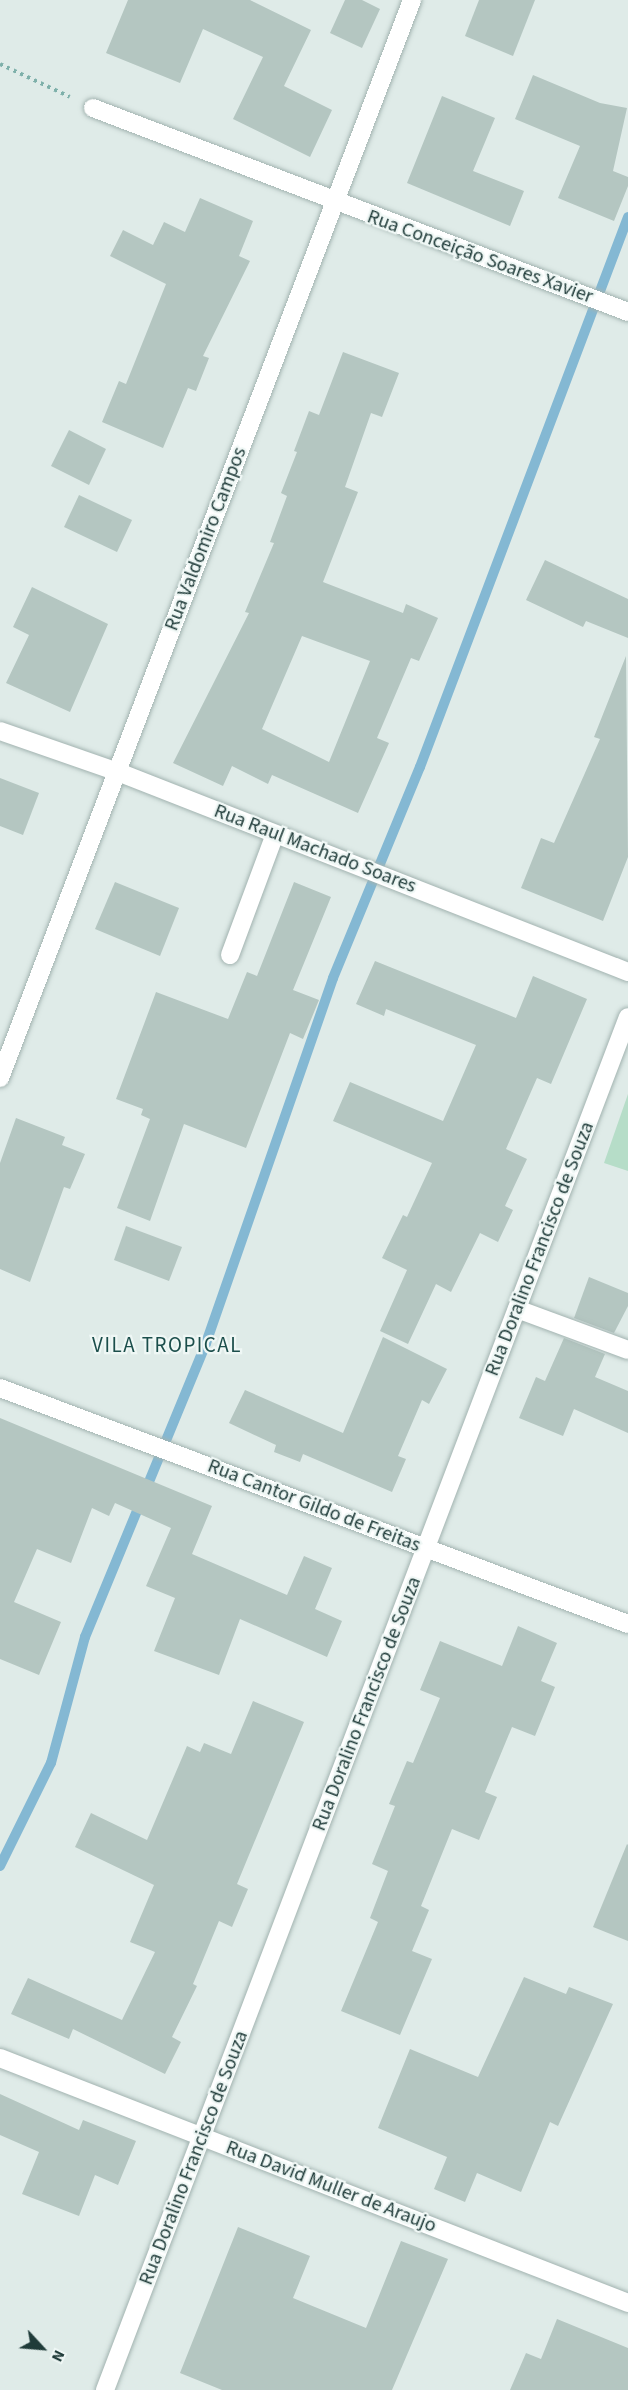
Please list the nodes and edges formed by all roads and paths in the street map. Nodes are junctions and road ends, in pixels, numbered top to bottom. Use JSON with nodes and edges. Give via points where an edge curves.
{"nodes":[{"id":1,"x":412,"y":0,"type":"edge"},
{"id":2,"x":0,"y":64,"type":"edge"},
{"id":3,"x":93,"y":108,"type":"joint"},
{"id":4,"x":332,"y":202,"type":"junction"},
{"id":5,"x":628,"y":312,"type":"edge"},
{"id":6,"x":0,"y":731,"type":"edge"},
{"id":7,"x":118,"y":772,"type":"junction"},
{"id":8,"x":275,"y":834,"type":"junction"},
{"id":9,"x":230,"y":955,"type":"dead end"},
{"id":10,"x":628,"y":972,"type":"edge"},
{"id":11,"x":628,"y":1017,"type":"edge"},
{"id":12,"x":0,"y":1078,"type":"edge"},
{"id":13,"x":517,"y":1309,"type":"junction"},
{"id":14,"x":628,"y":1350,"type":"edge"},
{"id":15,"x":0,"y":1388,"type":"edge"},
{"id":16,"x":426,"y":1548,"type":"junction"},
{"id":17,"x":628,"y":1624,"type":"edge"},
{"id":18,"x":0,"y":2058,"type":"edge"},
{"id":19,"x":202,"y":2136,"type":"junction"},
{"id":20,"x":628,"y":2303,"type":"edge"},
{"id":21,"x":105,"y":2390,"type":"edge"}],
"edges":[{"from":1,"to":4,"type":"street","name":"Rua Valdomiro Campos"},
{"from":2,"to":3,"type":"path"},
{"from":3,"to":4,"type":"street","name":"Rua Conceição Soares Xavier"},
{"from":4,"to":5,"type":"street","name":"Rua Conceição Soares Xavier"},
{"from":4,"to":7,"type":"street","name":"Rua Valdomiro Campos"},
{"from":6,"to":7,"type":"street","name":"Rua Raul Machado Soares"},
{"from":7,"to":8,"type":"street","name":"Rua Raul Machado Soares"},
{"from":7,"to":12,"type":"street","name":"Rua Valdomiro Campos"},
{"from":8,"to":9,"type":"street"},
{"from":8,"to":10,"type":"street","name":"Rua Raul Machado Soares"},
{"from":11,"to":13,"type":"street","name":"Rua Doralino Francisco de Souza"},
{"from":13,"to":14,"type":"street"},
{"from":13,"to":16,"type":"street","name":"Rua Doralino Francisco de Souza"},
{"from":15,"to":16,"type":"street","name":"Rua Cantor Gildo de Freitas"},
{"from":16,"to":17,"type":"street","name":"Rua Cantor Gildo de Freitas"},
{"from":16,"to":19,"type":"street","name":"Rua Doralino Francisco de Souza"},
{"from":18,"to":19,"type":"street","name":"Rua David Muller de Araujo"},
{"from":19,"to":20,"type":"street","name":"Rua David Muller de Araujo"},
{"from":19,"to":21,"type":"street","name":"Rua Doralino Francisco de Souza"}]}
